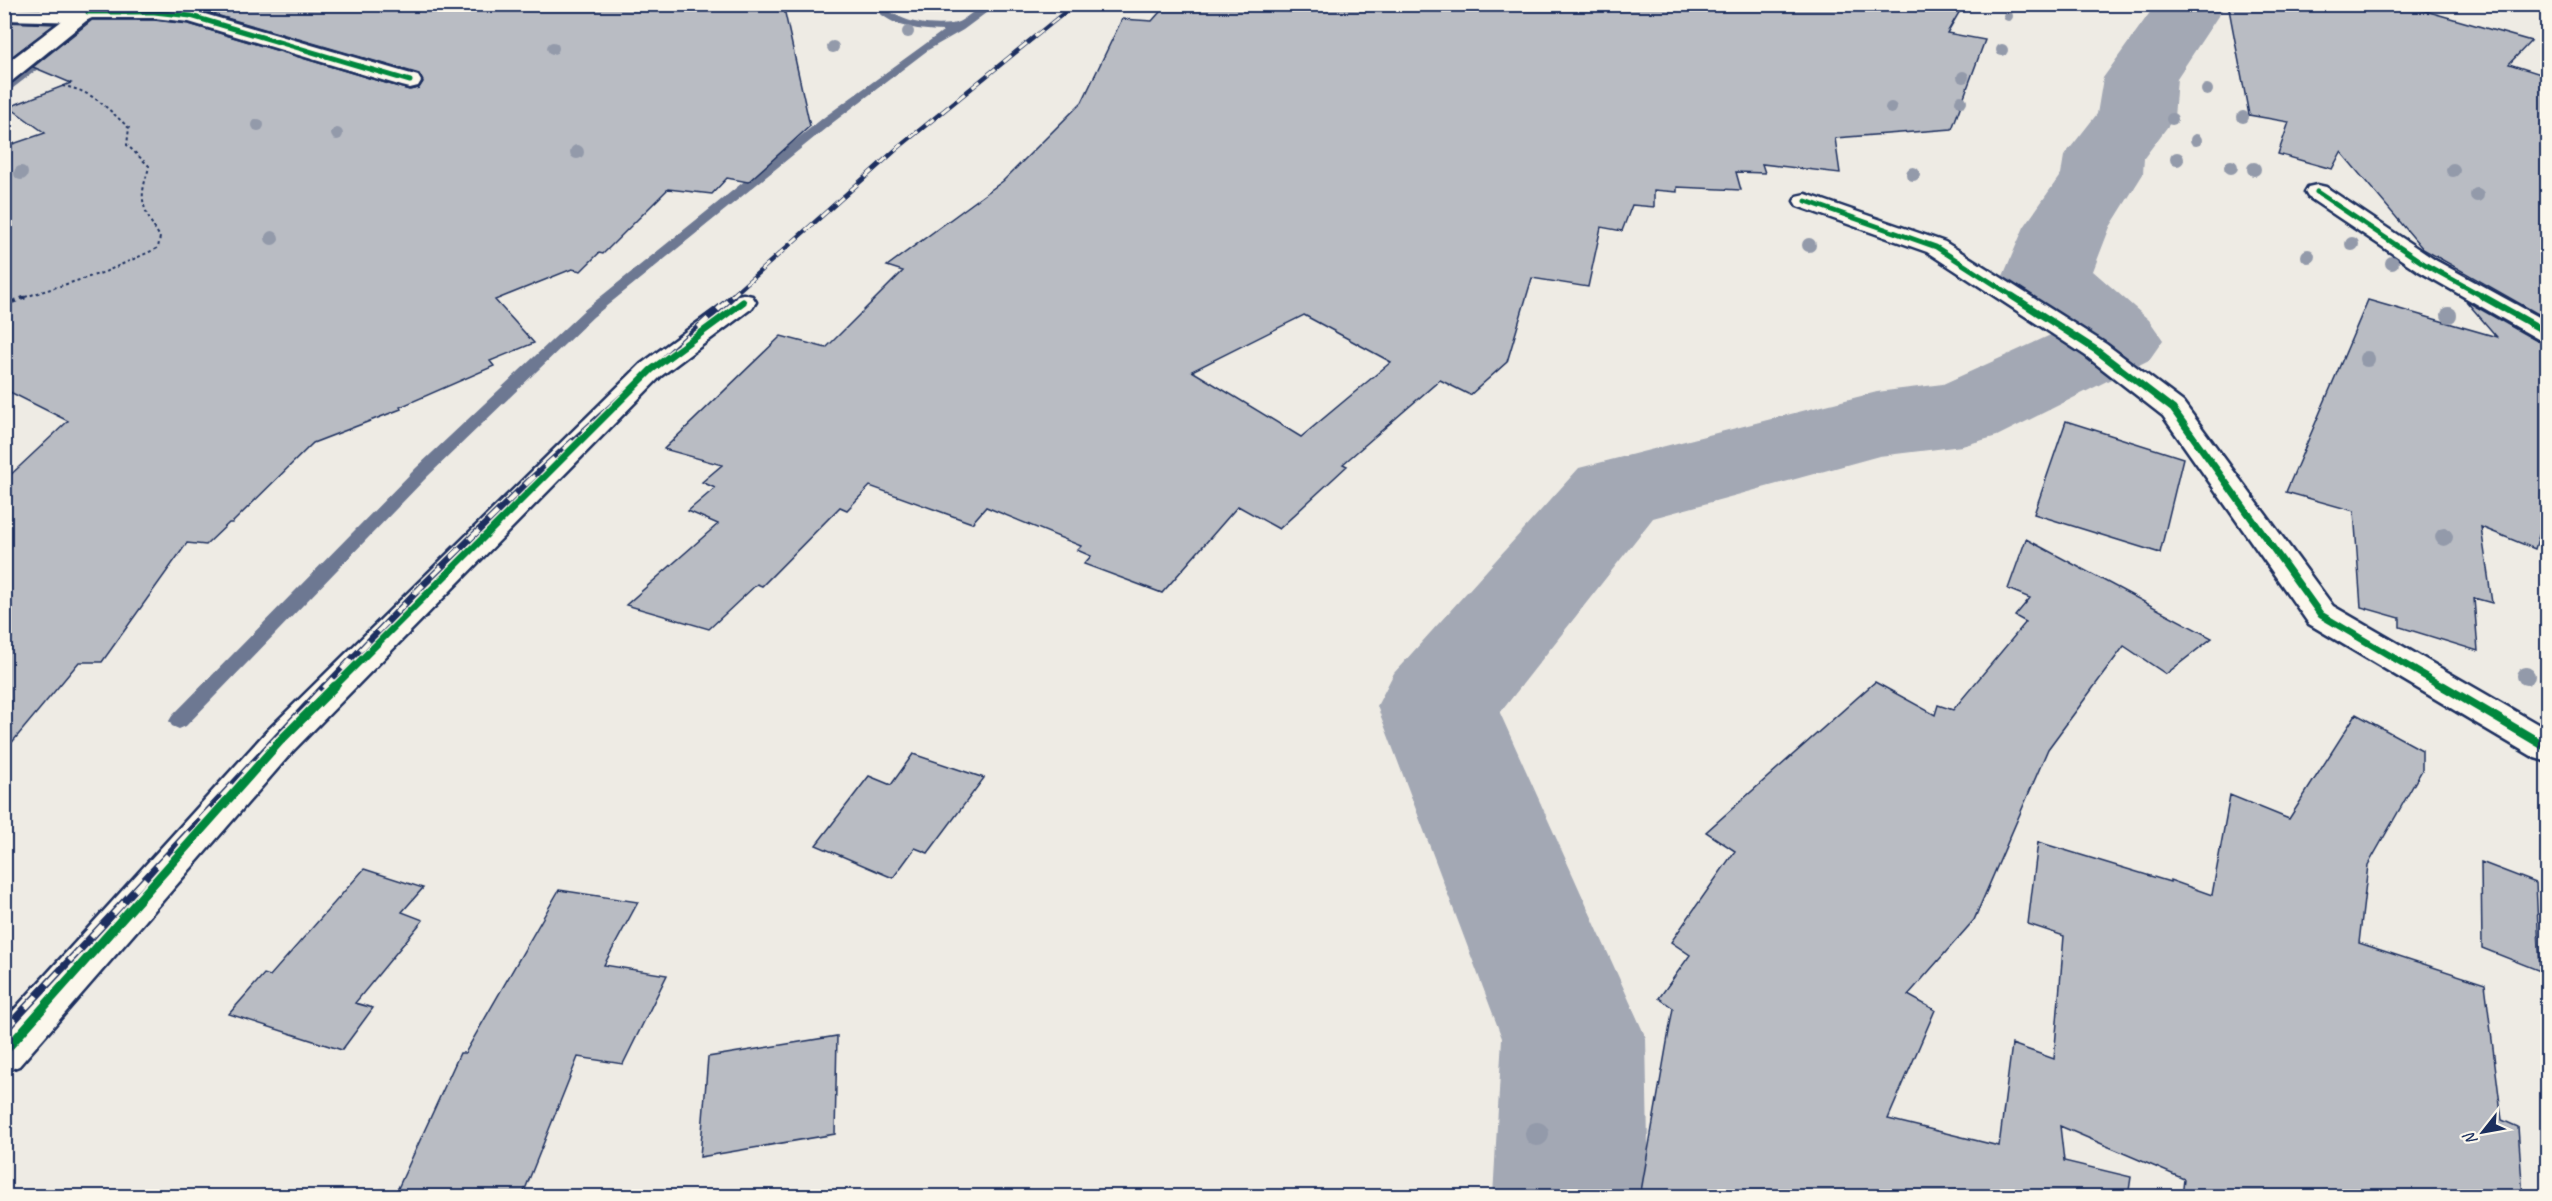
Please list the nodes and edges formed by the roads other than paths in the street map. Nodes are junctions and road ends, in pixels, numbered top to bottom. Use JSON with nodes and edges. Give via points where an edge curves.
{"nodes":[{"id":1,"x":90,"y":11,"type":"edge"},
{"id":2,"x":4,"y":14,"type":"edge"},
{"id":3,"x":4,"y":76,"type":"edge"},
{"id":4,"x":410,"y":81,"type":"dead end"},
{"id":5,"x":2317,"y":192,"type":"dead end"},
{"id":6,"x":1806,"y":201,"type":"dead end"},
{"id":7,"x":743,"y":302,"type":"dead end"},
{"id":8,"x":2547,"y":333,"type":"edge"},
{"id":9,"x":2547,"y":748,"type":"edge"},
{"id":10,"x":4,"y":1052,"type":"edge"}],
"edges":[{"from":1,"to":2,"type":"street"},
{"from":1,"to":3,"type":"street"},
{"from":1,"to":4,"type":"street","via":[[191,16]]},
{"from":5,"to":8,"type":"street","via":[[2426,265]]},
{"from":6,"to":9,"type":"street","via":[[1936,248],[2096,350],[2173,410],[2322,615]]},
{"from":7,"to":10,"type":"street","via":[[651,370],[280,741]]}]}
